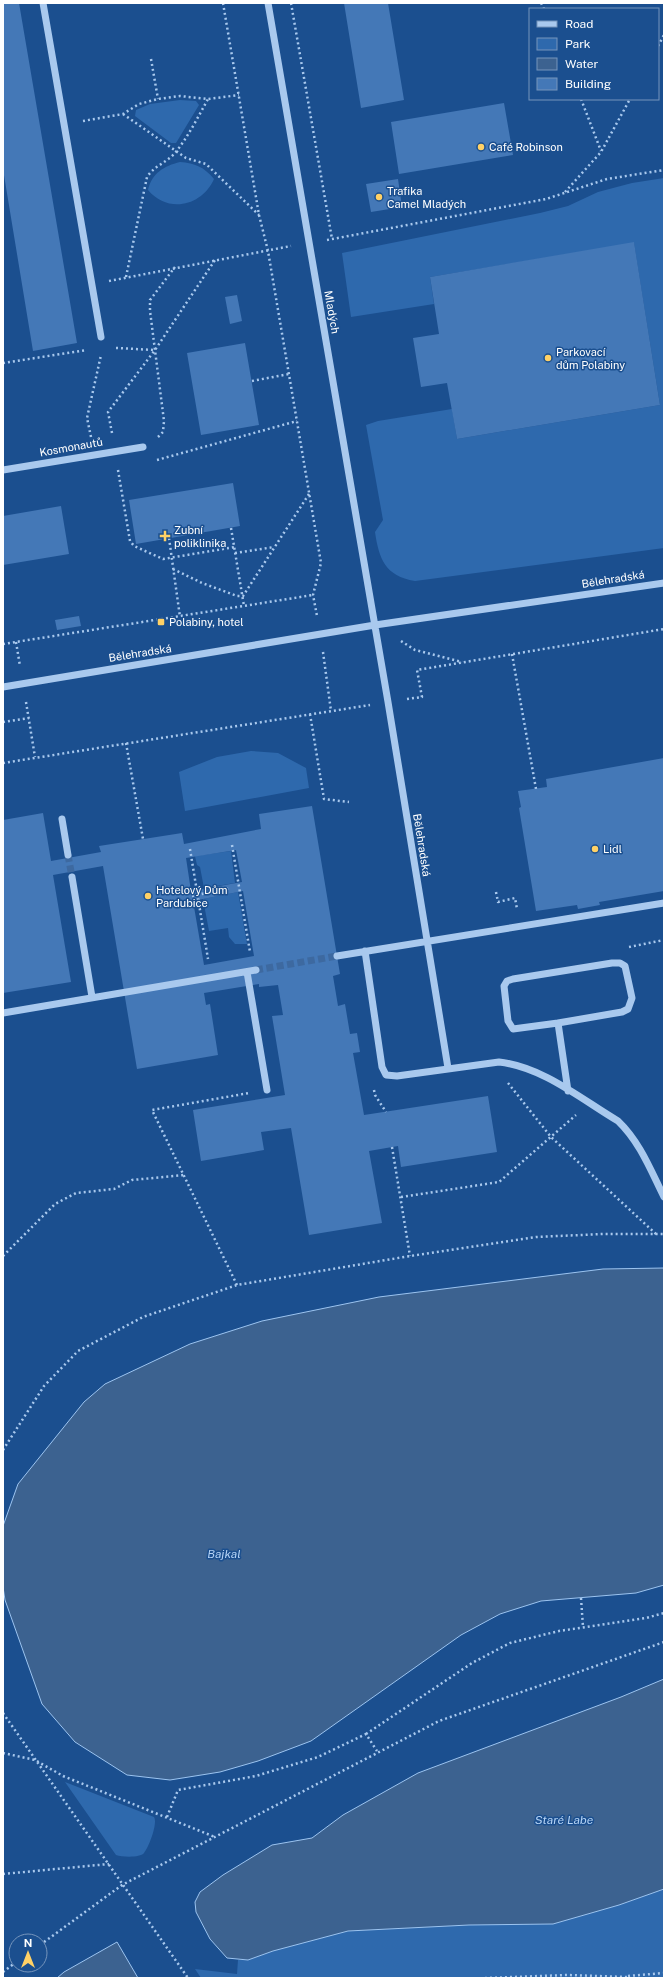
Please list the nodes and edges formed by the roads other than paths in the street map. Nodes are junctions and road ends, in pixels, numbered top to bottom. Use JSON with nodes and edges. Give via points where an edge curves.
{"nodes":[{"id":1,"x":43,"y":3,"type":"edge"},
{"id":2,"x":268,"y":3,"type":"edge"},
{"id":3,"x":101,"y":337,"type":"dead end"},
{"id":4,"x":142,"y":447,"type":"road end"},
{"id":5,"x":3,"y":470,"type":"edge"},
{"id":6,"x":664,"y":583,"type":"edge"},
{"id":7,"x":375,"y":625,"type":"junction"},
{"id":8,"x":3,"y":687,"type":"edge"},
{"id":9,"x":62,"y":819,"type":"dead end"},
{"id":10,"x":68,"y":855,"type":"tunnel mouth"},
{"id":11,"x":72,"y":877,"type":"tunnel mouth"},
{"id":12,"x":664,"y":903,"type":"edge"},
{"id":13,"x":427,"y":940,"type":"junction"},
{"id":14,"x":364,"y":951,"type":"junction"},
{"id":15,"x":337,"y":956,"type":"tunnel mouth"},
{"id":16,"x":92,"y":997,"type":"junction"},
{"id":17,"x":3,"y":1012,"type":"edge"},
{"id":18,"x":558,"y":1023,"type":"junction"},
{"id":19,"x":448,"y":1068,"type":"junction"},
{"id":20,"x":267,"y":1090,"type":"road end"},
{"id":21,"x":568,"y":1090,"type":"junction"},
{"id":22,"x":664,"y":1198,"type":"edge"}],
"edges":[{"from":1,"to":3,"type":"street"},
{"from":2,"to":7,"type":"street","name":"Mladých"},
{"from":4,"to":5,"type":"street","name":"Kosmonautů"},
{"from":6,"to":7,"type":"street","name":"Bělehradská"},
{"from":7,"to":8,"type":"street","name":"Bělehradská"},
{"from":7,"to":13,"type":"street","name":"Bělehradská"},
{"from":9,"to":10,"type":"street"},
{"from":11,"to":16,"type":"street"},
{"from":12,"to":13,"type":"street"},
{"from":13,"to":14,"type":"street"},
{"from":13,"to":19,"type":"street","name":"Bělehradská"},
{"from":14,"to":15,"type":"street"},
{"from":14,"to":19,"type":"street","via":[[384,1073],[393,1077]]},
{"from":16,"to":17,"type":"street"},
{"from":16,"to":20,"type":"street","via":[[252,971]]},
{"from":18,"to":18,"type":"street","via":[[513,1029],[508,1021],[504,986],[507,981],[620,963],[625,966],[632,998],[628,1009]]},
{"from":18,"to":21,"type":"street"},
{"from":19,"to":21,"type":"street","via":[[485,1062],[524,1066]]},
{"from":21,"to":22,"type":"street","via":[[628,1130]]}]}
